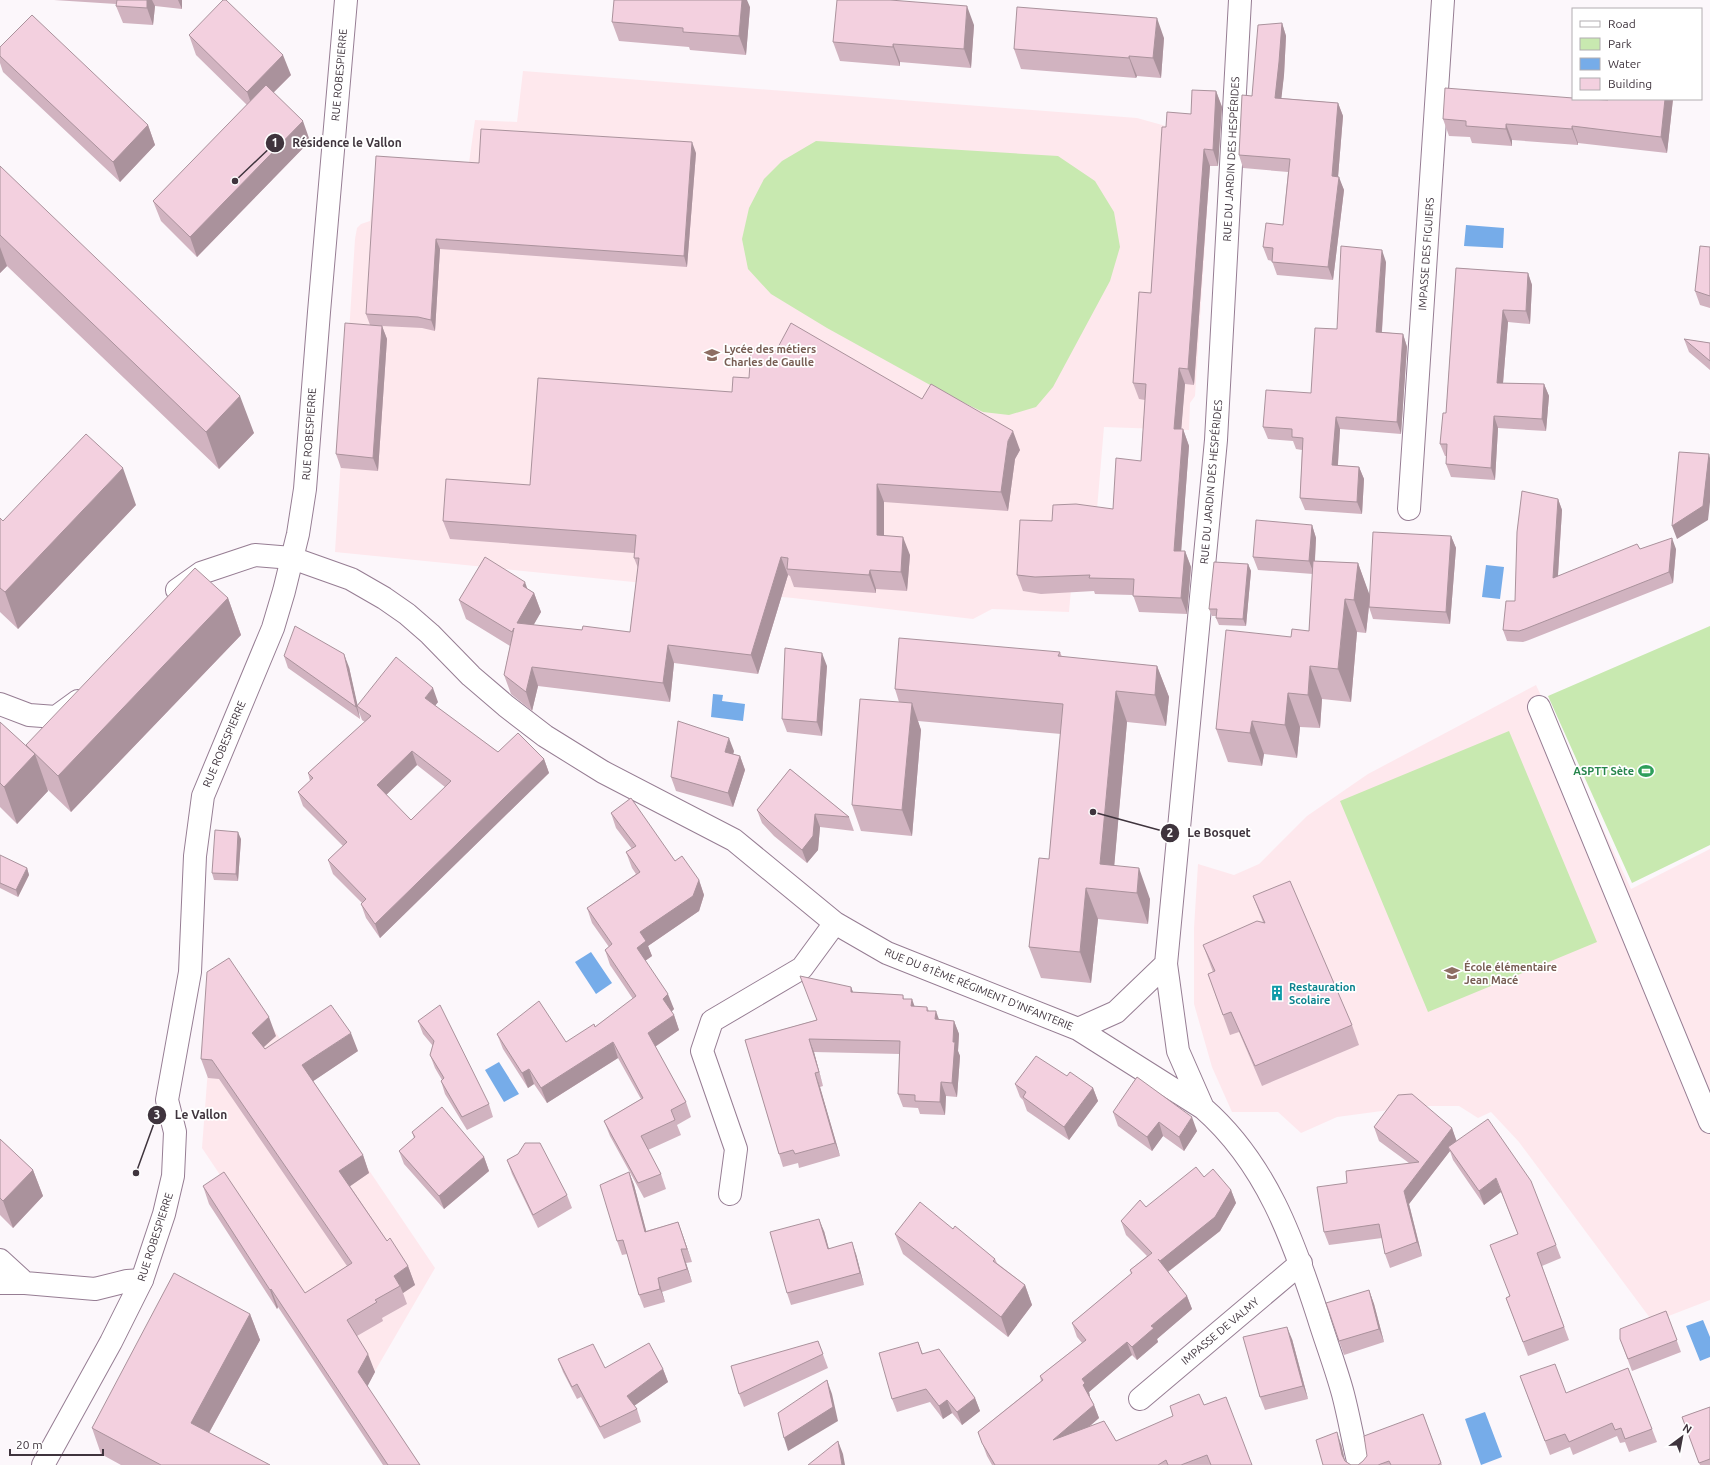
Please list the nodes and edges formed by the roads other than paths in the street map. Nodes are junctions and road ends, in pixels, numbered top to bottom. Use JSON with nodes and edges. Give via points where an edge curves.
{"nodes":[{"id":1,"x":346,"y":0,"type":"edge"},
{"id":2,"x":1240,"y":0,"type":"edge"},
{"id":3,"x":1443,"y":0,"type":"edge"},
{"id":4,"x":1409,"y":509,"type":"dead end"},
{"id":5,"x":292,"y":558,"type":"junction"},
{"id":6,"x":165,"y":604,"type":"edge"},
{"id":7,"x":93,"y":684,"type":"edge"},
{"id":8,"x":0,"y":704,"type":"edge"},
{"id":9,"x":1539,"y":707,"type":"dead end"},
{"id":10,"x":835,"y":923,"type":"junction"},
{"id":11,"x":1166,"y":964,"type":"junction"},
{"id":12,"x":1078,"y":1029,"type":"junction"},
{"id":13,"x":1203,"y":1108,"type":"junction"},
{"id":14,"x":1710,"y":1122,"type":"edge"},
{"id":15,"x":730,"y":1194,"type":"dead end"},
{"id":16,"x":0,"y":1260,"type":"edge"},
{"id":17,"x":1301,"y":1263,"type":"junction"},
{"id":18,"x":142,"y":1280,"type":"junction"},
{"id":19,"x":0,"y":1283,"type":"edge"},
{"id":20,"x":25,"y":1283,"type":"junction"},
{"id":21,"x":1140,"y":1399,"type":"dead end"},
{"id":22,"x":43,"y":1465,"type":"edge"},
{"id":23,"x":1359,"y":1465,"type":"edge"}],
"edges":[{"from":1,"to":5,"type":"street","name":"RUE ROBESPIERRE","via":[[305,490]]},
{"from":2,"to":11,"type":"street","name":"RUE DU JARDIN DES HESPÉRIDES","via":[[1216,440]]},
{"from":3,"to":4,"type":"street","name":"IMPASSE DES FIGUIERS"},
{"from":5,"to":6,"type":"street","name":"RUE DU 81ÈME RÉGIMENT D'INFANTERIE","via":[[255,555],[207,570],[181,586]]},
{"from":5,"to":10,"type":"street","name":"RUE DU 81ÈME RÉGIMENT D'INFANTERIE","via":[[351,579],[384,598],[407,614],[471,676],[545,736],[603,772],[734,840]]},
{"from":5,"to":18,"type":"street","name":"RUE ROBESPIERRE","via":[[273,628],[203,796],[195,856],[190,972],[167,1100],[175,1132],[173,1176],[164,1214]]},
{"from":7,"to":8,"type":"street","via":[[78,701],[56,717],[29,715]]},
{"from":9,"to":14,"type":"street"},
{"from":10,"to":12,"type":"street","name":"RUE DU 81ÈME RÉGIMENT D'INFANTERIE","via":[[887,953]]},
{"from":10,"to":15,"type":"street","via":[[802,968],[712,1021],[702,1051],[736,1149]]},
{"from":11,"to":12,"type":"street","via":[[1116,1012]]},
{"from":11,"to":13,"type":"street","name":"RUE DU JARDIN DES HESPÉRIDES","via":[[1178,1051]]},
{"from":12,"to":13,"type":"street","name":"RUE DU 81ÈME RÉGIMENT D'INFANTERIE"},
{"from":13,"to":17,"type":"street","name":"RUE DU 81ÈME RÉGIMENT D'INFANTERIE","via":[[1213,1116],[1249,1159],[1275,1202]]},
{"from":16,"to":20,"type":"street"},
{"from":17,"to":21,"type":"street","name":"IMPASSE DE VALMY"},
{"from":17,"to":23,"type":"street","name":"RUE DU 81ÈME RÉGIMENT D'INFANTERIE","via":[[1342,1394]]},
{"from":18,"to":20,"type":"street","via":[[95,1289]]},
{"from":18,"to":22,"type":"street","name":"RUE ROBESPIERRE"},
{"from":19,"to":20,"type":"street"}]}
